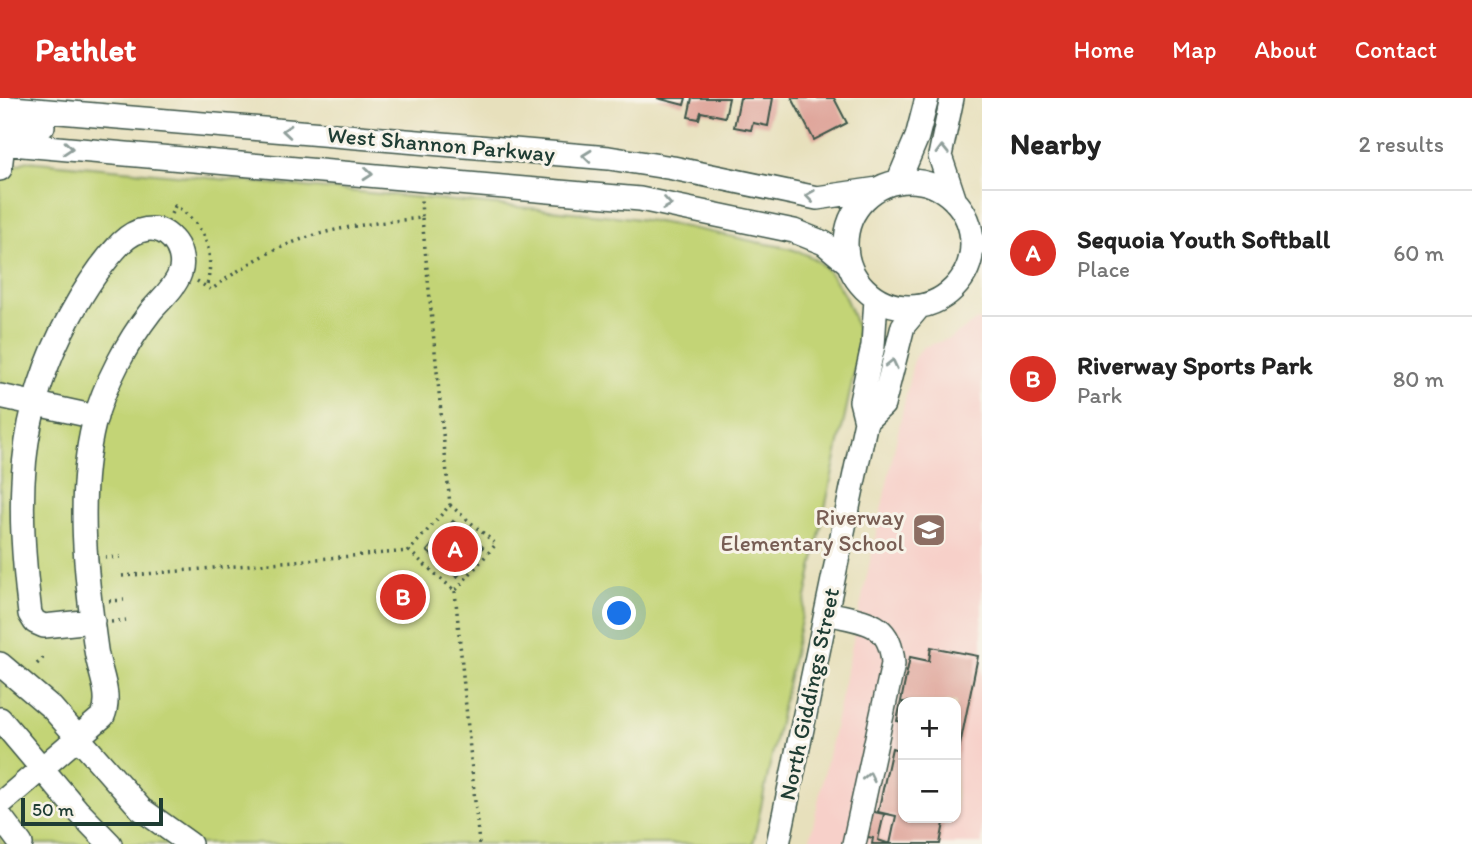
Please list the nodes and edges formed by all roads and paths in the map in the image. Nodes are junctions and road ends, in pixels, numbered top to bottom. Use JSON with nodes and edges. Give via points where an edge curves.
{"nodes":[{"id":1,"x":927,"y":98,"type":"edge"},
{"id":2,"x":952,"y":98,"type":"edge"},
{"id":3,"x":0,"y":107,"type":"edge"},
{"id":4,"x":186,"y":123,"type":"junction"},
{"id":5,"x":1,"y":138,"type":"edge"},
{"id":6,"x":0,"y":169,"type":"edge"},
{"id":7,"x":888,"y":186,"type":"junction"},
{"id":8,"x":421,"y":200,"type":"dead end"},
{"id":9,"x":955,"y":201,"type":"junction"},
{"id":10,"x":422,"y":218,"type":"junction"},
{"id":11,"x":976,"y":236,"type":"edge"},
{"id":12,"x":848,"y":263,"type":"junction"},
{"id":13,"x":982,"y":283,"type":"edge"},
{"id":14,"x":211,"y":290,"type":"dead end"},
{"id":15,"x":950,"y":292,"type":"junction"},
{"id":16,"x":876,"y":299,"type":"junction"},
{"id":17,"x":919,"y":307,"type":"junction"},
{"id":18,"x":0,"y":397,"type":"edge"},
{"id":19,"x":33,"y":403,"type":"junction"},
{"id":20,"x":96,"y":417,"type":"junction"},
{"id":21,"x":866,"y":421,"type":"junction"},
{"id":22,"x":450,"y":505,"type":"junction"},
{"id":23,"x":409,"y":551,"type":"junction"},
{"id":24,"x":122,"y":576,"type":"dead end"},
{"id":25,"x":455,"y":591,"type":"junction"},
{"id":26,"x":827,"y":613,"type":"junction"},
{"id":27,"x":93,"y":621,"type":"junction"},
{"id":28,"x":46,"y":655,"type":"dead end"},
{"id":29,"x":0,"y":663,"type":"edge"},
{"id":30,"x":37,"y":664,"type":"dead end"},
{"id":31,"x":0,"y":719,"type":"edge"},
{"id":32,"x":77,"y":738,"type":"junction"},
{"id":33,"x":40,"y":766,"type":"junction"},
{"id":34,"x":0,"y":804,"type":"edge"},
{"id":35,"x":0,"y":816,"type":"edge"},
{"id":36,"x":20,"y":844,"type":"edge"},
{"id":37,"x":110,"y":844,"type":"edge"},
{"id":38,"x":190,"y":844,"type":"edge"},
{"id":39,"x":479,"y":844,"type":"edge"},
{"id":40,"x":778,"y":844,"type":"edge"},
{"id":41,"x":854,"y":844,"type":"edge"}],
"edges":[{"from":1,"to":7,"type":"street","via":[[917,137]]},
{"from":9,"to":2,"type":"street","one_way":true,"via":[[940,156]]},
{"from":3,"to":4,"type":"street","name":"West Shannon Parkway"},
{"from":4,"to":5,"type":"street","via":[[158,136],[18,124]]},
{"from":7,"to":4,"type":"street","name":"West Shannon Parkway","one_way":true,"via":[[817,198],[609,158]]},
{"from":5,"to":6,"type":"street"},
{"from":5,"to":12,"type":"street","name":"West Shannon Parkway","one_way":true,"via":[[640,199],[793,231],[824,243]]},
{"from":7,"to":9,"type":"street","via":[[929,185]]},
{"from":7,"to":12,"type":"street","via":[[861,203],[850,221],[845,242]]},
{"from":8,"to":10,"type":"path"},
{"from":9,"to":11,"type":"street"},
{"from":10,"to":14,"type":"path","via":[[359,224],[305,236],[262,254]]},
{"from":10,"to":22,"type":"path"},
{"from":11,"to":15,"type":"street","via":[[969,263]]},
{"from":12,"to":16,"type":"street","via":[[859,283]]},
{"from":13,"to":15,"type":"street"},
{"from":15,"to":17,"type":"street"},
{"from":16,"to":17,"type":"street"},
{"from":16,"to":21,"type":"street","name":"North Giddings Street","via":[[873,346],[861,401]]},
{"from":21,"to":17,"type":"street","name":"North Giddings Street","one_way":true,"via":[[883,405],[903,326]]},
{"from":18,"to":19,"type":"street"},
{"from":19,"to":20,"type":"street"},
{"from":19,"to":20,"type":"street","via":[[52,348],[89,284],[124,240],[137,230],[154,229],[172,238],[181,253],[181,272],[150,312],[117,368]]},
{"from":19,"to":27,"type":"street","via":[[20,501],[30,614],[44,626]]},
{"from":20,"to":27,"type":"street","via":[[84,519]]},
{"from":21,"to":26,"type":"street","name":"North Giddings Street"},
{"from":22,"to":23,"type":"path"},
{"from":22,"to":25,"type":"path","via":[[496,544]]},
{"from":23,"to":24,"type":"path"},
{"from":23,"to":25,"type":"path"},
{"from":25,"to":39,"type":"path"},
{"from":26,"to":40,"type":"street","name":"North Giddings Street"},
{"from":41,"to":26,"type":"street","one_way":true,"via":[[892,651],[890,641],[875,625]]},
{"from":27,"to":32,"type":"street","via":[[107,705],[103,716]]},
{"from":28,"to":30,"type":"path"},
{"from":29,"to":32,"type":"street","via":[[52,708]]},
{"from":31,"to":33,"type":"street"},
{"from":32,"to":33,"type":"street"},
{"from":32,"to":38,"type":"street","via":[[141,809]]},
{"from":33,"to":34,"type":"street"},
{"from":33,"to":37,"type":"street"},
{"from":35,"to":36,"type":"street"}]}
